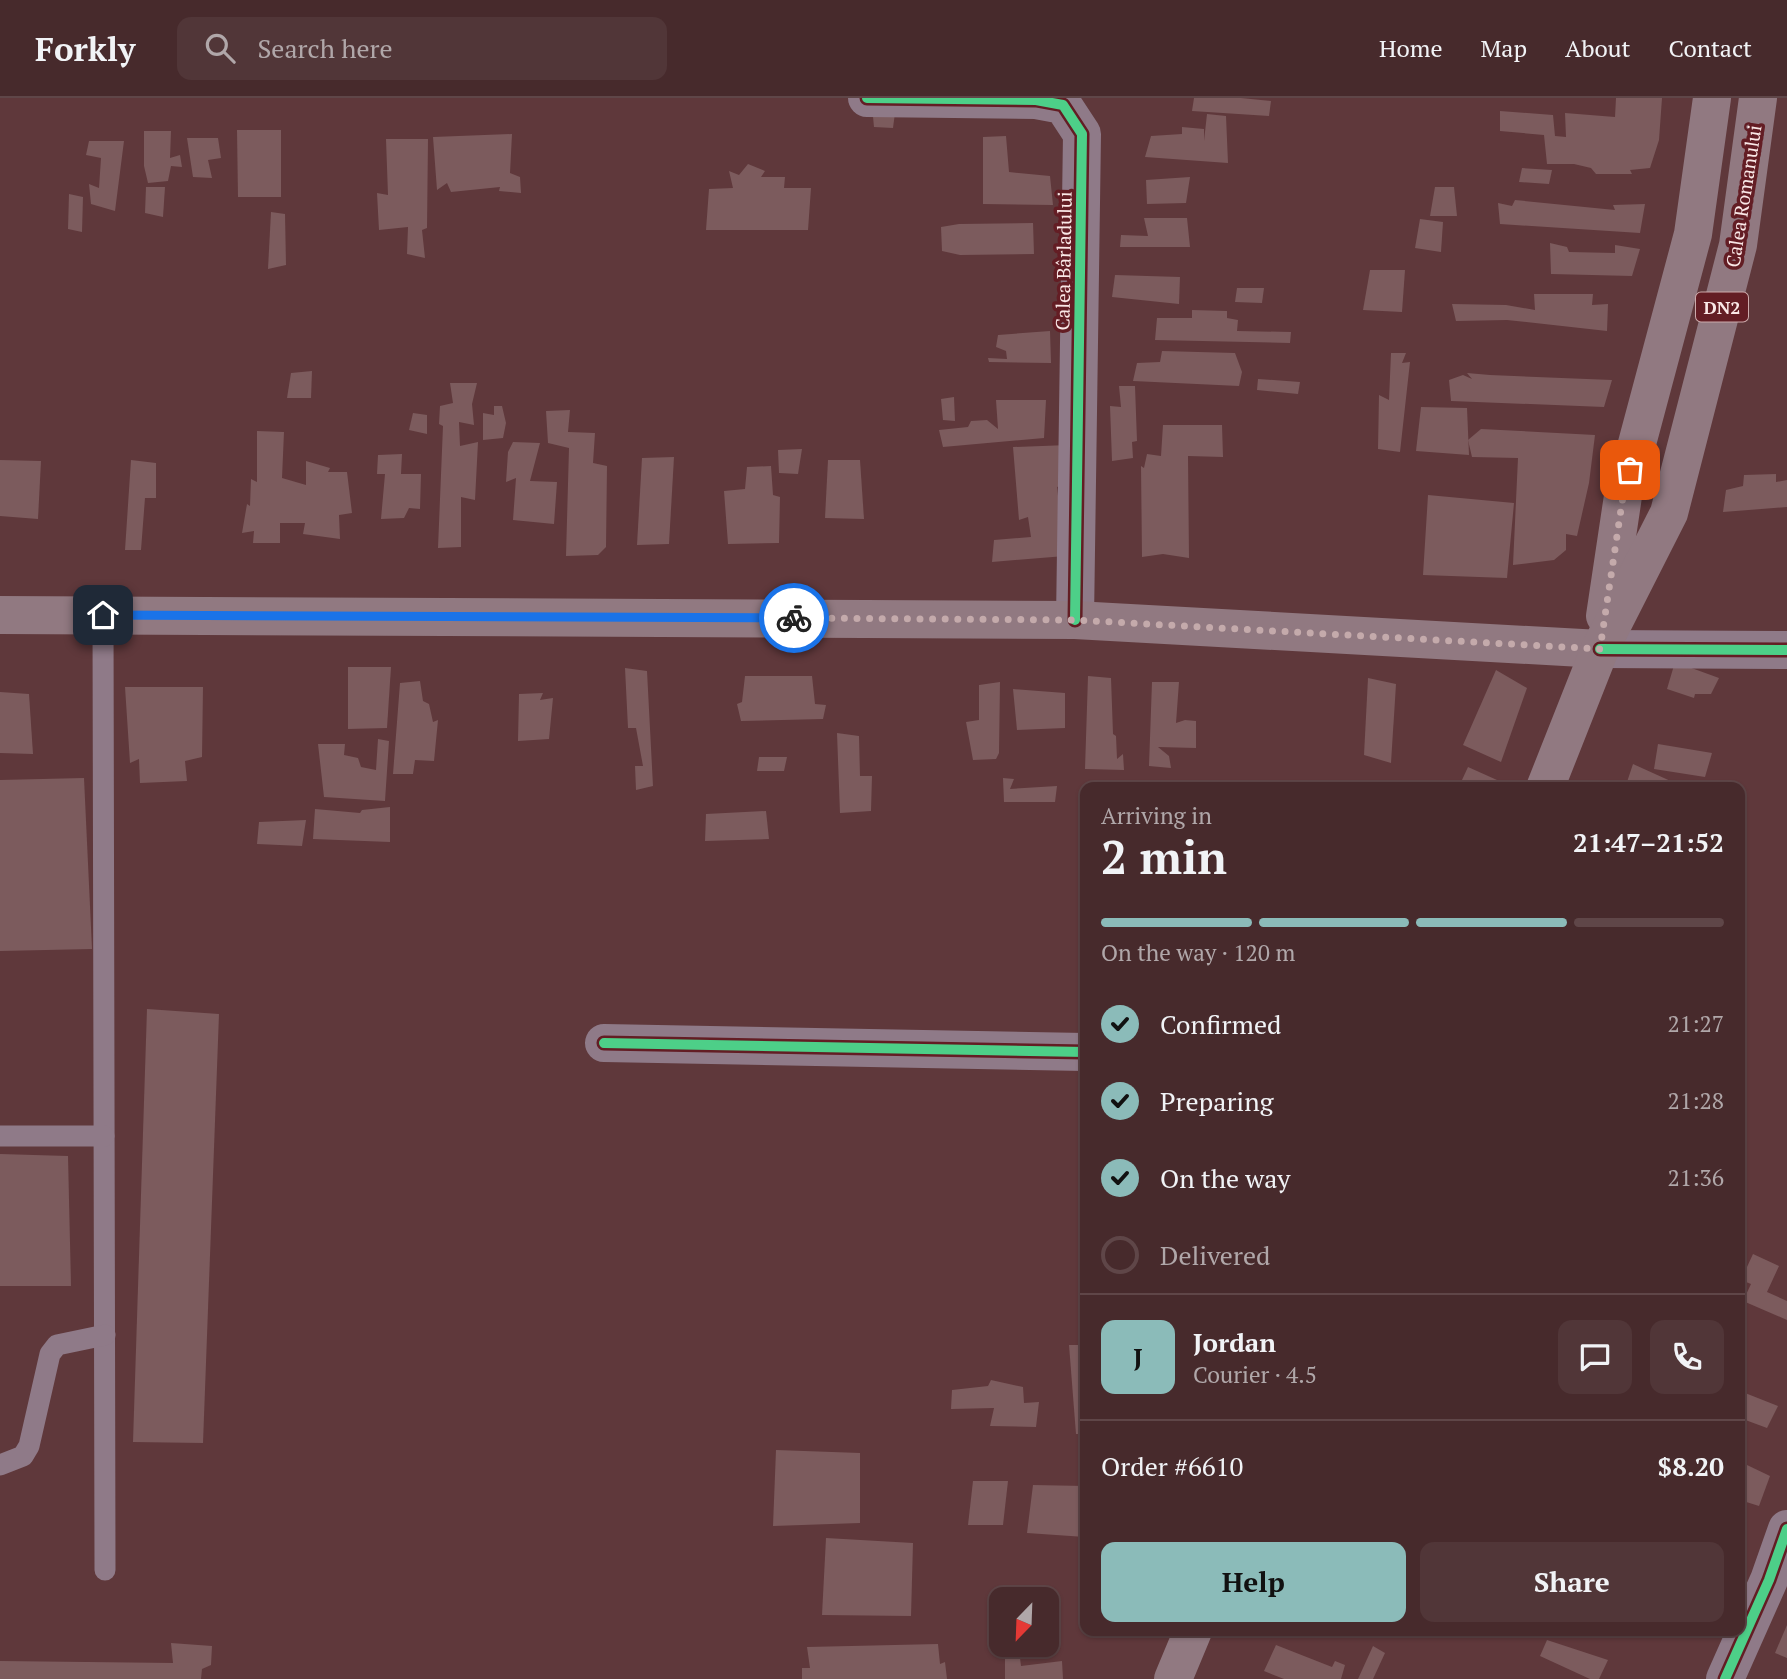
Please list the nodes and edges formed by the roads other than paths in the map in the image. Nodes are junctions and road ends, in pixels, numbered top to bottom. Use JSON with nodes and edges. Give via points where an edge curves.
{"nodes":[{"id":1,"x":867,"y":98,"type":"edge"},
{"id":2,"x":1712,"y":98,"type":"edge"},
{"id":3,"x":1758,"y":98,"type":"edge"},
{"id":4,"x":0,"y":615,"type":"edge"},
{"id":5,"x":103,"y":615,"type":"junction"},
{"id":6,"x":1075,"y":620,"type":"junction"},
{"id":7,"x":1600,"y":649,"type":"junction"},
{"id":8,"x":1787,"y":650,"type":"edge"},
{"id":9,"x":1547,"y":782,"type":"edge"},
{"id":10,"x":604,"y":1043,"type":"dead end"},
{"id":11,"x":1080,"y":1052,"type":"edge"},
{"id":12,"x":0,"y":1136,"type":"edge"},
{"id":13,"x":104,"y":1136,"type":"junction"},
{"id":14,"x":105,"y":1335,"type":"junction"},
{"id":15,"x":0,"y":1465,"type":"edge"},
{"id":16,"x":1787,"y":1529,"type":"edge"},
{"id":17,"x":105,"y":1570,"type":"dead end"},
{"id":18,"x":1745,"y":1634,"type":"edge"},
{"id":19,"x":1191,"y":1636,"type":"edge"},
{"id":20,"x":1744,"y":1636,"type":"edge"},
{"id":21,"x":1173,"y":1679,"type":"edge"},
{"id":22,"x":1725,"y":1679,"type":"edge"}],
"edges":[{"from":1,"to":6,"type":"street","name":"Calea Bârladului","via":[[1037,100],[1063,105],[1082,134]]},
{"from":2,"to":7,"type":"main road","name":"Calea Romanului","number":"DN2","via":[[1693,234],[1623,496]]},
{"from":3,"to":7,"type":"main road","name":"Calea Romanului","number":"DN2","via":[[1738,245],[1669,513]]},
{"from":4,"to":5,"type":"main road"},
{"from":5,"to":6,"type":"main road"},
{"from":5,"to":13,"type":"lane"},
{"from":6,"to":7,"type":"main road"},
{"from":7,"to":8,"type":"street"},
{"from":7,"to":9,"type":"main road","name":"Calea Romanului","number":"DN2"},
{"from":10,"to":11,"type":"street"},
{"from":12,"to":13,"type":"lane"},
{"from":13,"to":14,"type":"lane"},
{"from":14,"to":15,"type":"lane","via":[[57,1345],[50,1354],[29,1446],[23,1456]]},
{"from":14,"to":17,"type":"lane"},
{"from":16,"to":18,"type":"street"},
{"from":19,"to":21,"type":"main road"},
{"from":20,"to":22,"type":"street"}]}
